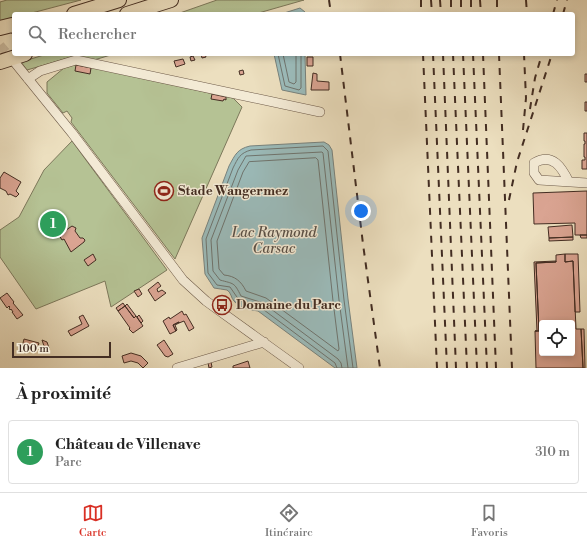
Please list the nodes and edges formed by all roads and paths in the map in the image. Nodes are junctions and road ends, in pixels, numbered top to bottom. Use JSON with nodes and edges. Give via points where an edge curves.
{"nodes":[{"id":1,"x":119,"y":0,"type":"edge"},
{"id":2,"x":171,"y":0,"type":"edge"},
{"id":3,"x":80,"y":12,"type":"edge"},
{"id":4,"x":133,"y":12,"type":"edge"},
{"id":5,"x":12,"y":25,"type":"edge"},
{"id":6,"x":0,"y":28,"type":"edge"},
{"id":7,"x":12,"y":33,"type":"edge"},
{"id":8,"x":0,"y":37,"type":"edge"},
{"id":9,"x":12,"y":50,"type":"edge"},
{"id":10,"x":0,"y":53,"type":"edge"},
{"id":11,"x":20,"y":59,"type":"edge"},
{"id":12,"x":0,"y":62,"type":"edge"},
{"id":13,"x":28,"y":79,"type":"junction"},
{"id":14,"x":320,"y":112,"type":"dead end"},
{"id":15,"x":569,"y":182,"type":"dead end"},
{"id":16,"x":587,"y":183,"type":"edge"},
{"id":17,"x":264,"y":342,"type":"junction"},
{"id":18,"x":177,"y":368,"type":"edge"},
{"id":19,"x":298,"y":368,"type":"edge"}],
"edges":[{"from":1,"to":3,"type":"highway"},
{"from":2,"to":4,"type":"highway"},
{"from":5,"to":6,"type":"highway"},
{"from":7,"to":8,"type":"highway"},
{"from":9,"to":10,"type":"highway"},
{"from":11,"to":12,"type":"highway"},
{"from":11,"to":13,"type":"street"},
{"from":13,"to":14,"type":"street","via":[[40,71],[76,60]]},
{"from":13,"to":17,"type":"street","via":[[183,280],[206,301]]},
{"from":15,"to":16,"type":"street"},
{"from":17,"to":18,"type":"street"},
{"from":17,"to":19,"type":"street"}]}
